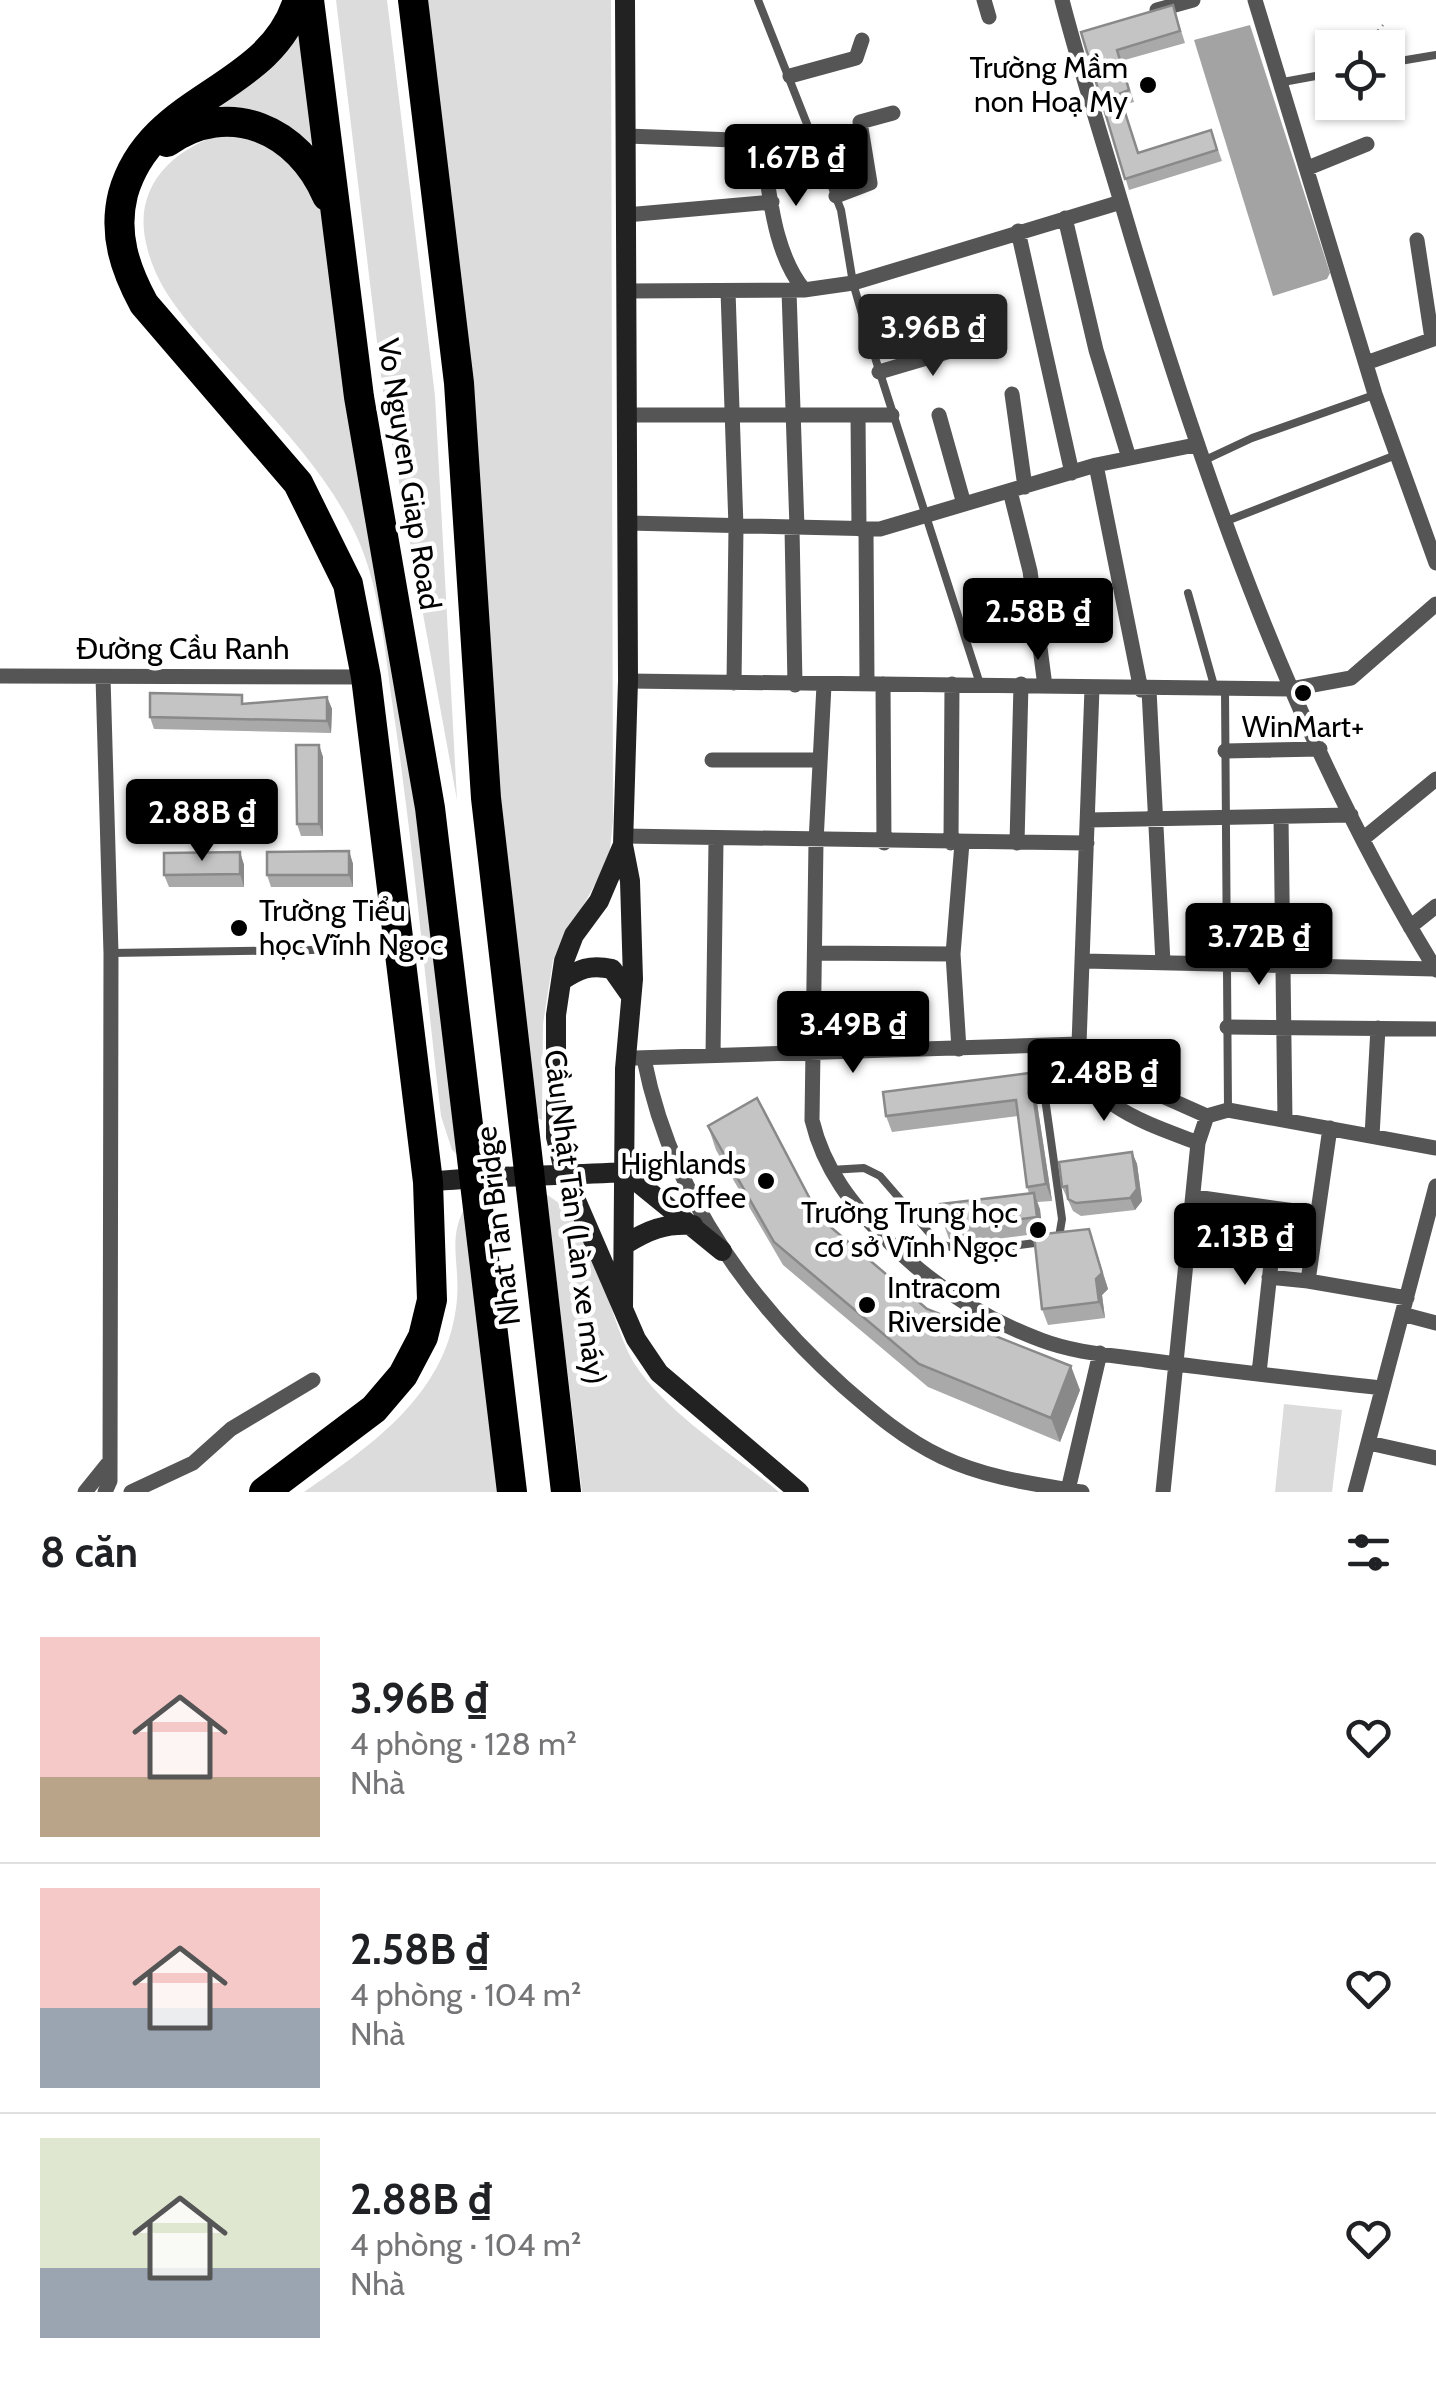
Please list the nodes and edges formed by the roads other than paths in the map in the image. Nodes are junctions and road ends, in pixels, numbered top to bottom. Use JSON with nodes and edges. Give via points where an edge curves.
{"nodes":[{"id":1,"x":298,"y":0,"type":"edge"},
{"id":2,"x":308,"y":0,"type":"edge"},
{"id":3,"x":416,"y":0,"type":"edge"},
{"id":4,"x":625,"y":0,"type":"edge"},
{"id":5,"x":758,"y":0,"type":"edge"},
{"id":6,"x":984,"y":0,"type":"edge"},
{"id":7,"x":1062,"y":0,"type":"edge"},
{"id":8,"x":1194,"y":0,"type":"edge"},
{"id":9,"x":1256,"y":0,"type":"edge"},
{"id":10,"x":1137,"y":16,"type":"edge"},
{"id":11,"x":989,"y":17,"type":"dead end"},
{"id":12,"x":862,"y":40,"type":"dead end"},
{"id":13,"x":1436,"y":55,"type":"edge"},
{"id":14,"x":1405,"y":61,"type":"edge"},
{"id":15,"x":790,"y":76,"type":"junction"},
{"id":16,"x":1315,"y":77,"type":"edge"},
{"id":17,"x":1284,"y":82,"type":"junction"},
{"id":18,"x":893,"y":112,"type":"dead end"},
{"id":19,"x":627,"y":136,"type":"junction"},
{"id":20,"x":1367,"y":144,"type":"dead end"},
{"id":21,"x":1308,"y":168,"type":"junction"},
{"id":22,"x":128,"y":179,"type":"junction"},
{"id":23,"x":836,"y":196,"type":"junction"},
{"id":24,"x":772,"y":202,"type":"junction"},
{"id":25,"x":1121,"y":202,"type":"junction"},
{"id":26,"x":626,"y":215,"type":"junction"},
{"id":27,"x":1065,"y":218,"type":"junction"},
{"id":28,"x":1018,"y":231,"type":"junction"},
{"id":29,"x":1417,"y":240,"type":"dead end"},
{"id":30,"x":853,"y":283,"type":"junction"},
{"id":31,"x":728,"y":291,"type":"junction"},
{"id":32,"x":797,"y":291,"type":"junction"},
{"id":33,"x":625,"y":292,"type":"junction"},
{"id":34,"x":347,"y":302,"type":"junction"},
{"id":35,"x":1434,"y":338,"type":"edge"},
{"id":36,"x":974,"y":344,"type":"dead end"},
{"id":37,"x":1366,"y":363,"type":"junction"},
{"id":38,"x":879,"y":372,"type":"junction"},
{"id":39,"x":1012,"y":394,"type":"dead end"},
{"id":40,"x":1375,"y":394,"type":"junction"},
{"id":41,"x":626,"y":415,"type":"junction"},
{"id":42,"x":732,"y":415,"type":"junction"},
{"id":43,"x":792,"y":415,"type":"junction"},
{"id":44,"x":858,"y":415,"type":"junction"},
{"id":45,"x":892,"y":415,"type":"junction"},
{"id":46,"x":939,"y":415,"type":"dead end"},
{"id":47,"x":1195,"y":445,"type":"junction"},
{"id":48,"x":1396,"y":455,"type":"junction"},
{"id":49,"x":1128,"y":458,"type":"junction"},
{"id":50,"x":1201,"y":462,"type":"junction"},
{"id":51,"x":1096,"y":465,"type":"junction"},
{"id":52,"x":1072,"y":473,"type":"junction"},
{"id":53,"x":1017,"y":489,"type":"junction"},
{"id":54,"x":964,"y":504,"type":"junction"},
{"id":55,"x":924,"y":516,"type":"junction"},
{"id":56,"x":1224,"y":522,"type":"junction"},
{"id":57,"x":628,"y":523,"type":"junction"},
{"id":58,"x":736,"y":527,"type":"junction"},
{"id":59,"x":795,"y":528,"type":"junction"},
{"id":60,"x":862,"y":530,"type":"junction"},
{"id":61,"x":1436,"y":563,"type":"edge"},
{"id":62,"x":1188,"y":593,"type":"dead end"},
{"id":63,"x":1436,"y":604,"type":"edge"},
{"id":64,"x":0,"y":676,"type":"edge"},
{"id":65,"x":103,"y":677,"type":"junction"},
{"id":66,"x":366,"y":677,"type":"junction"},
{"id":67,"x":628,"y":681,"type":"junction"},
{"id":68,"x":734,"y":684,"type":"junction"},
{"id":69,"x":875,"y":684,"type":"junction"},
{"id":70,"x":952,"y":684,"type":"junction"},
{"id":71,"x":980,"y":684,"type":"junction"},
{"id":72,"x":1021,"y":684,"type":"junction"},
{"id":73,"x":795,"y":685,"type":"junction"},
{"id":74,"x":824,"y":685,"type":"junction"},
{"id":75,"x":1045,"y":686,"type":"junction"},
{"id":76,"x":1092,"y":688,"type":"junction"},
{"id":77,"x":1291,"y":689,"type":"junction"},
{"id":78,"x":1145,"y":690,"type":"junction"},
{"id":79,"x":1220,"y":690,"type":"junction"},
{"id":80,"x":1320,"y":749,"type":"junction"},
{"id":81,"x":1225,"y":751,"type":"junction"},
{"id":82,"x":712,"y":760,"type":"dead end"},
{"id":83,"x":820,"y":760,"type":"junction"},
{"id":84,"x":1434,"y":786,"type":"edge"},
{"id":85,"x":1352,"y":816,"type":"junction"},
{"id":86,"x":1282,"y":818,"type":"junction"},
{"id":87,"x":1226,"y":819,"type":"junction"},
{"id":88,"x":1088,"y":820,"type":"junction"},
{"id":89,"x":1158,"y":820,"type":"junction"},
{"id":90,"x":1364,"y":838,"type":"junction"},
{"id":91,"x":623,"y":841,"type":"junction"},
{"id":92,"x":716,"y":841,"type":"junction"},
{"id":93,"x":816,"y":842,"type":"junction"},
{"id":94,"x":884,"y":843,"type":"junction"},
{"id":95,"x":956,"y":843,"type":"junction"},
{"id":96,"x":1017,"y":843,"type":"junction"},
{"id":97,"x":1087,"y":843,"type":"junction"},
{"id":98,"x":1436,"y":906,"type":"edge"},
{"id":99,"x":1410,"y":928,"type":"junction"},
{"id":100,"x":313,"y":950,"type":"dead end"},
{"id":101,"x":504,"y":951,"type":"junction"},
{"id":102,"x":110,"y":952,"type":"junction"},
{"id":103,"x":816,"y":953,"type":"junction"},
{"id":104,"x":953,"y":954,"type":"junction"},
{"id":105,"x":449,"y":957,"type":"junction"},
{"id":106,"x":1084,"y":962,"type":"junction"},
{"id":107,"x":1163,"y":963,"type":"junction"},
{"id":108,"x":1227,"y":965,"type":"junction"},
{"id":109,"x":1286,"y":966,"type":"junction"},
{"id":110,"x":1436,"y":970,"type":"edge"},
{"id":111,"x":561,"y":981,"type":"junction"},
{"id":112,"x":631,"y":996,"type":"junction"},
{"id":113,"x":1227,"y":1027,"type":"junction"},
{"id":114,"x":1286,"y":1028,"type":"junction"},
{"id":115,"x":1378,"y":1028,"type":"junction"},
{"id":116,"x":1436,"y":1029,"type":"edge"},
{"id":117,"x":1082,"y":1047,"type":"junction"},
{"id":118,"x":959,"y":1049,"type":"junction"},
{"id":119,"x":714,"y":1055,"type":"junction"},
{"id":120,"x":811,"y":1055,"type":"junction"},
{"id":121,"x":635,"y":1058,"type":"junction"},
{"id":122,"x":1042,"y":1084,"type":"dead end"},
{"id":123,"x":1228,"y":1110,"type":"junction"},
{"id":124,"x":1207,"y":1116,"type":"junction"},
{"id":125,"x":1285,"y":1120,"type":"junction"},
{"id":126,"x":1330,"y":1128,"type":"junction"},
{"id":127,"x":556,"y":1136,"type":"junction"},
{"id":128,"x":1372,"y":1136,"type":"junction"},
{"id":129,"x":1198,"y":1143,"type":"junction"},
{"id":130,"x":1436,"y":1148,"type":"edge"},
{"id":131,"x":829,"y":1170,"type":"junction"},
{"id":132,"x":625,"y":1172,"type":"junction"},
{"id":133,"x":500,"y":1174,"type":"junction"},
{"id":134,"x":564,"y":1175,"type":"junction"},
{"id":135,"x":428,"y":1182,"type":"junction"},
{"id":136,"x":1436,"y":1186,"type":"edge"},
{"id":137,"x":1195,"y":1198,"type":"junction"},
{"id":138,"x":1277,"y":1208,"type":"junction"},
{"id":139,"x":1318,"y":1214,"type":"junction"},
{"id":140,"x":693,"y":1225,"type":"junction"},
{"id":141,"x":624,"y":1245,"type":"junction"},
{"id":142,"x":1428,"y":1245,"type":"edge"},
{"id":143,"x":722,"y":1251,"type":"junction"},
{"id":144,"x":1269,"y":1277,"type":"junction"},
{"id":145,"x":1308,"y":1281,"type":"junction"},
{"id":146,"x":1407,"y":1298,"type":"junction"},
{"id":147,"x":623,"y":1307,"type":"junction"},
{"id":148,"x":1402,"y":1314,"type":"junction"},
{"id":149,"x":1436,"y":1323,"type":"edge"},
{"id":150,"x":1100,"y":1353,"type":"junction"},
{"id":151,"x":1176,"y":1364,"type":"junction"},
{"id":152,"x":1258,"y":1373,"type":"junction"},
{"id":153,"x":313,"y":1380,"type":"dead end"},
{"id":154,"x":1382,"y":1388,"type":"junction"},
{"id":155,"x":1369,"y":1443,"type":"junction"},
{"id":156,"x":1436,"y":1458,"type":"edge"},
{"id":157,"x":110,"y":1460,"type":"junction"},
{"id":158,"x":1075,"y":1491,"type":"edge"},
{"id":159,"x":85,"y":1492,"type":"edge"},
{"id":160,"x":105,"y":1492,"type":"edge"},
{"id":161,"x":131,"y":1492,"type":"edge"},
{"id":162,"x":264,"y":1492,"type":"edge"},
{"id":163,"x":504,"y":1492,"type":"edge"},
{"id":164,"x":512,"y":1492,"type":"edge"},
{"id":165,"x":566,"y":1492,"type":"edge"},
{"id":166,"x":574,"y":1492,"type":"edge"},
{"id":167,"x":800,"y":1492,"type":"edge"},
{"id":168,"x":1163,"y":1492,"type":"edge"},
{"id":169,"x":1355,"y":1492,"type":"edge"}],
"edges":[{"from":1,"to":22,"type":"highway","via":[[259,61],[146,143]]},
{"from":2,"to":34,"type":"highway","name":"Vo Nguyen Giap Road"},
{"from":3,"to":101,"type":"highway","name":"Vo Nguyen Giap Road","via":[[459,383],[486,798]]},
{"from":4,"to":19,"type":"street"},
{"from":5,"to":15,"type":"lane"},
{"from":6,"to":11,"type":"street"},
{"from":7,"to":25,"type":"street","via":[[1080,33]]},
{"from":8,"to":10,"type":"street"},
{"from":9,"to":17,"type":"street"},
{"from":12,"to":15,"type":"street","via":[[856,58]]},
{"from":13,"to":14,"type":"lane"},
{"from":15,"to":23,"type":"lane"},
{"from":16,"to":17,"type":"lane"},
{"from":17,"to":21,"type":"street"},
{"from":18,"to":23,"type":"street","via":[[860,122],[870,183]]},
{"from":19,"to":24,"type":"street","via":[[761,141]]},
{"from":19,"to":26,"type":"street"},
{"from":20,"to":21,"type":"street"},
{"from":21,"to":37,"type":"street"},
{"from":22,"to":34,"type":"highway","via":[[154,152],[203,124],[226,120],[269,129],[316,171],[328,198]]},
{"from":22,"to":66,"type":"highway","via":[[118,230],[130,279],[315,509],[348,584]]},
{"from":23,"to":30,"type":"lane"},
{"from":24,"to":26,"type":"street"},
{"from":24,"to":32,"type":"street"},
{"from":25,"to":27,"type":"street"},
{"from":25,"to":47,"type":"street"},
{"from":26,"to":33,"type":"street"},
{"from":27,"to":28,"type":"street"},
{"from":27,"to":49,"type":"street"},
{"from":28,"to":30,"type":"street"},
{"from":28,"to":52,"type":"street"},
{"from":29,"to":35,"type":"street"},
{"from":30,"to":32,"type":"street"},
{"from":30,"to":38,"type":"lane"},
{"from":31,"to":32,"type":"street"},
{"from":31,"to":33,"type":"street"},
{"from":31,"to":42,"type":"street"},
{"from":32,"to":43,"type":"street"},
{"from":33,"to":41,"type":"street"},
{"from":34,"to":105,"type":"highway","name":"Vo Nguyen Giap Road"},
{"from":35,"to":37,"type":"street"},
{"from":36,"to":38,"type":"street"},
{"from":37,"to":40,"type":"street"},
{"from":38,"to":45,"type":"lane"},
{"from":39,"to":53,"type":"street"},
{"from":40,"to":48,"type":"street"},
{"from":40,"to":50,"type":"lane"},
{"from":41,"to":42,"type":"street"},
{"from":41,"to":57,"type":"street"},
{"from":42,"to":43,"type":"street"},
{"from":42,"to":58,"type":"street"},
{"from":43,"to":44,"type":"street"},
{"from":43,"to":59,"type":"street"},
{"from":44,"to":45,"type":"street"},
{"from":44,"to":60,"type":"street"},
{"from":45,"to":55,"type":"lane"},
{"from":46,"to":54,"type":"street"},
{"from":47,"to":49,"type":"street"},
{"from":47,"to":50,"type":"street"},
{"from":48,"to":56,"type":"lane"},
{"from":48,"to":61,"type":"street"},
{"from":49,"to":51,"type":"street"},
{"from":50,"to":56,"type":"street"},
{"from":51,"to":52,"type":"street"},
{"from":51,"to":78,"type":"street"},
{"from":52,"to":53,"type":"street"},
{"from":53,"to":54,"type":"street"},
{"from":53,"to":75,"type":"street"},
{"from":54,"to":55,"type":"street"},
{"from":55,"to":60,"type":"street"},
{"from":55,"to":71,"type":"lane"},
{"from":56,"to":77,"type":"street"},
{"from":57,"to":58,"type":"street"},
{"from":57,"to":67,"type":"street"},
{"from":58,"to":59,"type":"street"},
{"from":58,"to":68,"type":"street"},
{"from":59,"to":60,"type":"street"},
{"from":59,"to":73,"type":"street"},
{"from":60,"to":69,"type":"street"},
{"from":62,"to":79,"type":"lane"},
{"from":63,"to":77,"type":"street","via":[[1350,678]]},
{"from":64,"to":65,"type":"street","name":"Đường Cầu Ranh"},
{"from":65,"to":66,"type":"street","name":"Đường Cầu Ranh"},
{"from":65,"to":102,"type":"street"},
{"from":66,"to":135,"type":"highway"},
{"from":67,"to":68,"type":"street"},
{"from":67,"to":91,"type":"street"},
{"from":68,"to":73,"type":"street"},
{"from":69,"to":70,"type":"street"},
{"from":69,"to":74,"type":"street"},
{"from":69,"to":94,"type":"street"},
{"from":70,"to":71,"type":"street"},
{"from":70,"to":95,"type":"street"},
{"from":71,"to":72,"type":"street"},
{"from":72,"to":75,"type":"street"},
{"from":72,"to":96,"type":"street"},
{"from":73,"to":74,"type":"street"},
{"from":74,"to":83,"type":"street"},
{"from":75,"to":76,"type":"street"},
{"from":76,"to":78,"type":"street"},
{"from":76,"to":88,"type":"street"},
{"from":77,"to":79,"type":"street"},
{"from":77,"to":80,"type":"street"},
{"from":78,"to":79,"type":"street"},
{"from":78,"to":89,"type":"street"},
{"from":79,"to":81,"type":"lane"},
{"from":80,"to":81,"type":"street"},
{"from":80,"to":85,"type":"street"},
{"from":81,"to":87,"type":"lane"},
{"from":82,"to":83,"type":"street"},
{"from":83,"to":93,"type":"street"},
{"from":84,"to":90,"type":"street"},
{"from":85,"to":86,"type":"street"},
{"from":85,"to":90,"type":"street"},
{"from":86,"to":87,"type":"street"},
{"from":86,"to":109,"type":"street"},
{"from":87,"to":89,"type":"street"},
{"from":87,"to":108,"type":"lane"},
{"from":88,"to":89,"type":"street"},
{"from":88,"to":97,"type":"street"},
{"from":89,"to":107,"type":"street"},
{"from":90,"to":99,"type":"street"},
{"from":91,"to":92,"type":"street"},
{"from":91,"to":111,"type":"street","via":[[599,901],[574,934]]},
{"from":91,"to":112,"type":"street"},
{"from":92,"to":93,"type":"street"},
{"from":92,"to":119,"type":"street"},
{"from":93,"to":94,"type":"street"},
{"from":93,"to":103,"type":"street"},
{"from":94,"to":95,"type":"street"},
{"from":95,"to":96,"type":"street"},
{"from":95,"to":104,"type":"street"},
{"from":96,"to":97,"type":"street"},
{"from":97,"to":106,"type":"street"},
{"from":98,"to":99,"type":"street"},
{"from":99,"to":110,"type":"street"},
{"from":100,"to":102,"type":"lane"},
{"from":101,"to":165,"type":"highway","name":"Nhat Tan Bridge"},
{"from":101,"to":166,"type":"highway","name":"Cầu Nhật Tân (Làn xe máy)"},
{"from":102,"to":157,"type":"street"},
{"from":103,"to":104,"type":"street"},
{"from":103,"to":120,"type":"street"},
{"from":104,"to":118,"type":"street"},
{"from":105,"to":163,"type":"highway","via":[[462,1151]]},
{"from":105,"to":164,"type":"highway","name":"Nhat Tan Bridge"},
{"from":106,"to":107,"type":"street"},
{"from":106,"to":117,"type":"street"},
{"from":107,"to":108,"type":"street"},
{"from":108,"to":109,"type":"street"},
{"from":108,"to":113,"type":"lane"},
{"from":109,"to":110,"type":"street"},
{"from":109,"to":114,"type":"street"},
{"from":111,"to":112,"type":"street","via":[[582,968],[612,969]]},
{"from":111,"to":127,"type":"street"},
{"from":112,"to":121,"type":"street"},
{"from":113,"to":114,"type":"street"},
{"from":113,"to":123,"type":"lane"},
{"from":114,"to":115,"type":"street"},
{"from":114,"to":125,"type":"street"},
{"from":115,"to":116,"type":"street"},
{"from":115,"to":128,"type":"street"},
{"from":117,"to":118,"type":"street"},
{"from":117,"to":124,"type":"street","via":[[1118,1076]]},
{"from":117,"to":129,"type":"street","via":[[1085,1076],[1095,1088],[1118,1107]]},
{"from":118,"to":120,"type":"street"},
{"from":119,"to":120,"type":"street"},
{"from":119,"to":121,"type":"street"},
{"from":120,"to":131,"type":"street","via":[[812,1120]]},
{"from":121,"to":132,"type":"street"},
{"from":121,"to":143,"type":"street"},
{"from":122,"to":131,"type":"lane","via":[[1062,1219],[1056,1240],[966,1252],[952,1248],[938,1243],[880,1176],[864,1168]]},
{"from":123,"to":124,"type":"street"},
{"from":123,"to":125,"type":"street"},
{"from":124,"to":129,"type":"street"},
{"from":125,"to":126,"type":"street"},
{"from":126,"to":128,"type":"street"},
{"from":126,"to":139,"type":"street"},
{"from":127,"to":133,"type":"street"},
{"from":127,"to":134,"type":"street"},
{"from":128,"to":130,"type":"street"},
{"from":129,"to":137,"type":"street"},
{"from":131,"to":150,"type":"street","via":[[912,1265],[971,1307],[1042,1340]]},
{"from":132,"to":134,"type":"street"},
{"from":132,"to":140,"type":"street"},
{"from":132,"to":141,"type":"street"},
{"from":133,"to":134,"type":"street"},
{"from":133,"to":135,"type":"street"},
{"from":134,"to":147,"type":"street"},
{"from":135,"to":162,"type":"highway","via":[[432,1300],[403,1375],[374,1409]]},
{"from":136,"to":142,"type":"street"},
{"from":137,"to":138,"type":"street"},
{"from":137,"to":151,"type":"street"},
{"from":138,"to":139,"type":"street"},
{"from":138,"to":144,"type":"street"},
{"from":139,"to":145,"type":"street"},
{"from":140,"to":141,"type":"street","via":[[648,1230]]},
{"from":140,"to":143,"type":"street"},
{"from":141,"to":147,"type":"street"},
{"from":142,"to":146,"type":"street"},
{"from":143,"to":158,"type":"street","via":[[799,1346],[888,1426],[992,1476]]},
{"from":144,"to":145,"type":"street"},
{"from":144,"to":152,"type":"street"},
{"from":145,"to":146,"type":"street"},
{"from":146,"to":148,"type":"street"},
{"from":147,"to":167,"type":"street","via":[[658,1373]]},
{"from":148,"to":149,"type":"street"},
{"from":148,"to":154,"type":"street"},
{"from":150,"to":151,"type":"street"},
{"from":150,"to":158,"type":"street"},
{"from":151,"to":152,"type":"street"},
{"from":151,"to":168,"type":"street"},
{"from":152,"to":154,"type":"street"},
{"from":153,"to":161,"type":"street","via":[[232,1429],[193,1463]]},
{"from":154,"to":155,"type":"street"},
{"from":155,"to":156,"type":"street"},
{"from":155,"to":169,"type":"street"},
{"from":157,"to":159,"type":"street"},
{"from":157,"to":160,"type":"street"}]}
